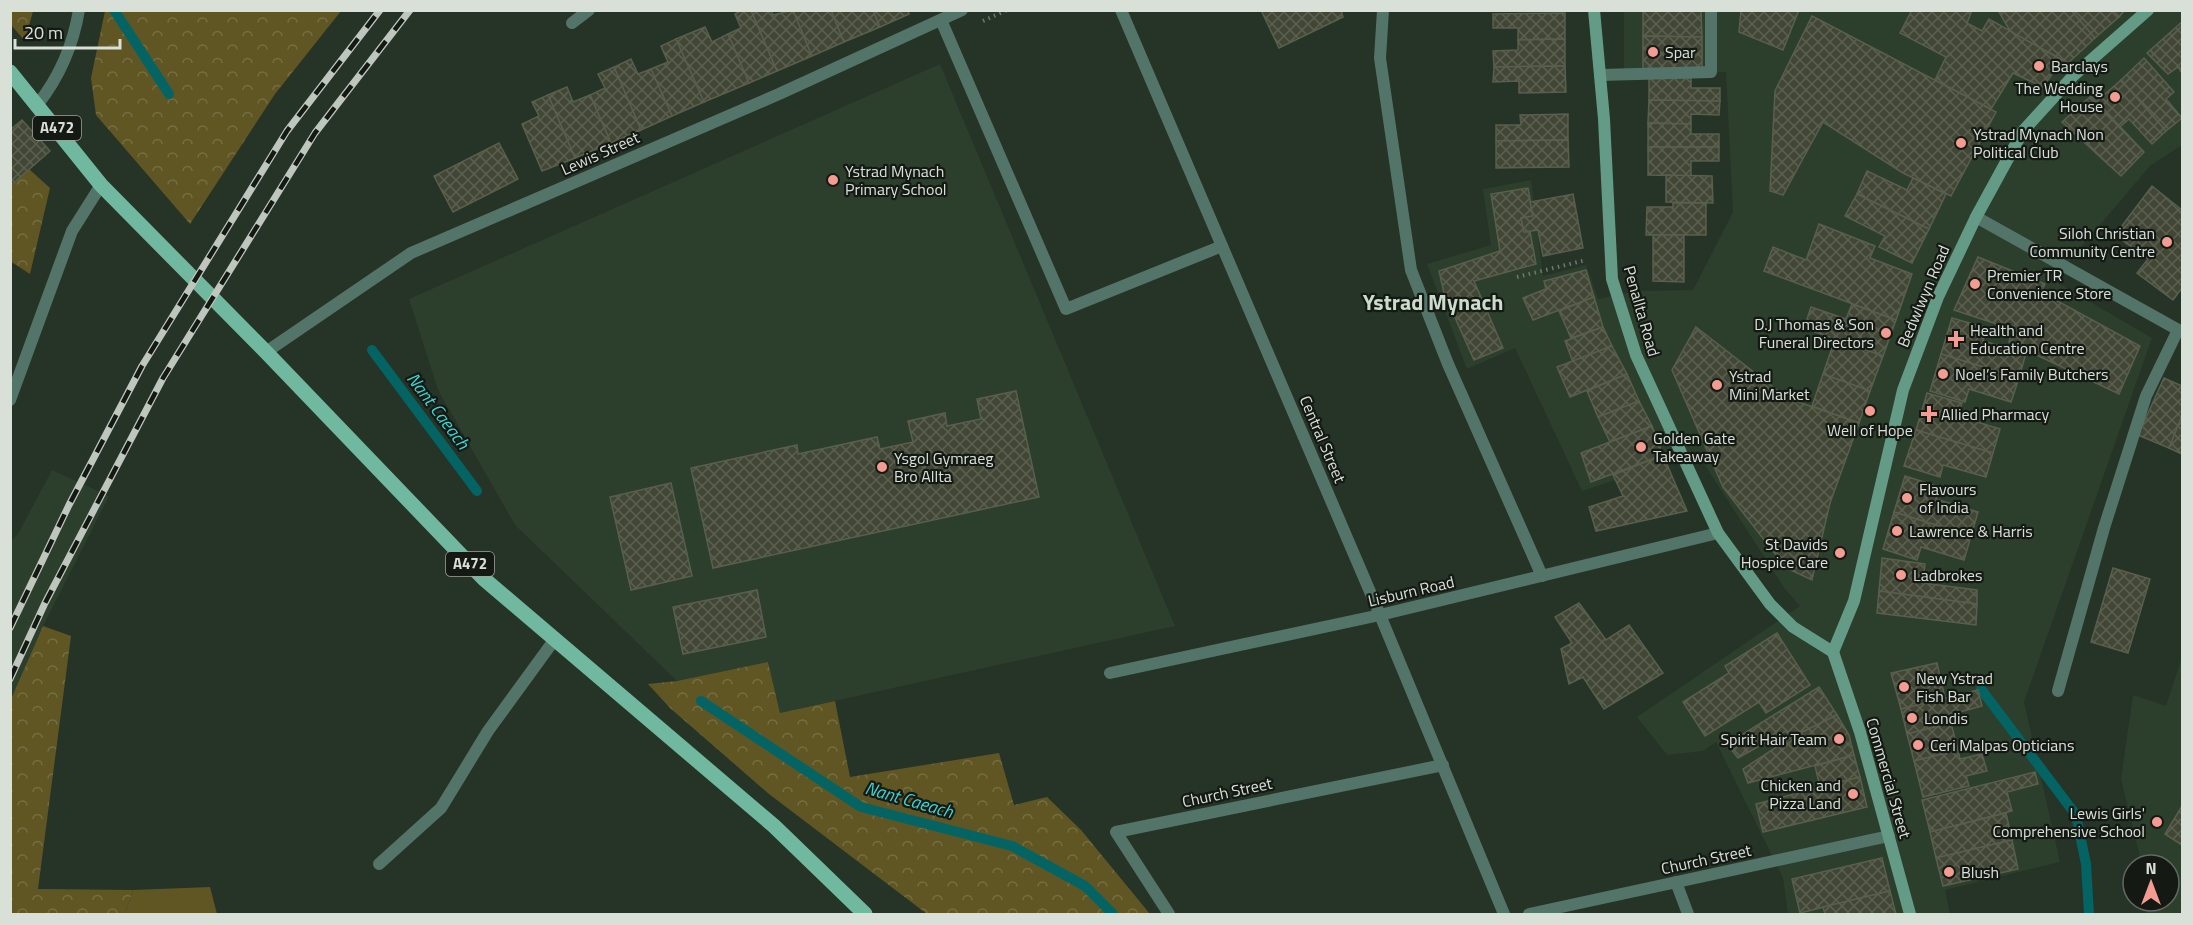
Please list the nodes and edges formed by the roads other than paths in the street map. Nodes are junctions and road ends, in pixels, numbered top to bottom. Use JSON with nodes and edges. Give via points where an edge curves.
{"nodes":[{"id":1,"x":589,"y":10,"type":"edge"},
{"id":2,"x":962,"y":10,"type":"edge"},
{"id":3,"x":1121,"y":10,"type":"edge"},
{"id":4,"x":1383,"y":10,"type":"edge"},
{"id":5,"x":1594,"y":10,"type":"edge"},
{"id":6,"x":1711,"y":10,"type":"edge"},
{"id":7,"x":2148,"y":10,"type":"edge"},
{"id":8,"x":78,"y":14,"type":"edge"},
{"id":9,"x":941,"y":20,"type":"junction"},
{"id":10,"x":572,"y":23,"type":"dead end"},
{"id":11,"x":10,"y":72,"type":"edge"},
{"id":12,"x":1600,"y":75,"type":"junction"},
{"id":13,"x":38,"y":104,"type":"junction"},
{"id":14,"x":101,"y":185,"type":"junction"},
{"id":15,"x":1976,"y":217,"type":"junction"},
{"id":16,"x":1222,"y":246,"type":"junction"},
{"id":17,"x":2181,"y":332,"type":"edge"},
{"id":18,"x":266,"y":352,"type":"junction"},
{"id":19,"x":12,"y":391,"type":"edge"},
{"id":20,"x":1718,"y":533,"type":"junction"},
{"id":21,"x":1542,"y":576,"type":"junction"},
{"id":22,"x":1380,"y":615,"type":"junction"},
{"id":23,"x":555,"y":639,"type":"junction"},
{"id":24,"x":1833,"y":652,"type":"junction"},
{"id":25,"x":1110,"y":673,"type":"dead end"},
{"id":26,"x":2058,"y":691,"type":"dead end"},
{"id":27,"x":1443,"y":765,"type":"junction"},
{"id":28,"x":1889,"y":836,"type":"junction"},
{"id":29,"x":379,"y":864,"type":"dead end"},
{"id":30,"x":1676,"y":882,"type":"junction"},
{"id":31,"x":865,"y":915,"type":"edge"},
{"id":32,"x":1169,"y":915,"type":"edge"},
{"id":33,"x":1504,"y":915,"type":"edge"},
{"id":34,"x":1529,"y":915,"type":"edge"},
{"id":35,"x":1688,"y":915,"type":"edge"},
{"id":36,"x":1910,"y":915,"type":"edge"}],
"edges":[{"from":1,"to":10,"type":"street"},
{"from":2,"to":9,"type":"street","name":"Lewis Street"},
{"from":3,"to":16,"type":"street","name":"Central Street"},
{"from":4,"to":21,"type":"street","via":[[1380,58],[1411,270]]},
{"from":5,"to":12,"type":"street","name":"Penallta Road"},
{"from":6,"to":12,"type":"street","via":[[1711,72]]},
{"from":7,"to":15,"type":"street","name":"Bedwlwyn Road","via":[[2073,76],[2023,131]]},
{"from":8,"to":13,"type":"street","via":[[69,53]]},
{"from":9,"to":16,"type":"street","via":[[1066,309]]},
{"from":9,"to":18,"type":"street","name":"Lewis Street","via":[[411,253]]},
{"from":11,"to":13,"type":"main road","number":"A472"},
{"from":12,"to":20,"type":"street","name":"Penallta Road","via":[[1612,279],[1636,355]]},
{"from":13,"to":14,"type":"main road","number":"A472"},
{"from":14,"to":18,"type":"main road","number":"A472"},
{"from":14,"to":19,"type":"street","via":[[72,231]]},
{"from":15,"to":17,"type":"street"},
{"from":15,"to":24,"type":"street","name":"Bedwlwyn Road","via":[[1938,297],[1903,390],[1854,601]]},
{"from":16,"to":22,"type":"street","name":"Central Street"},
{"from":17,"to":26,"type":"street","via":[[2146,396]]},
{"from":18,"to":23,"type":"main road","number":"A472","via":[[484,579]]},
{"from":20,"to":21,"type":"street","name":"Lisburn Road"},
{"from":20,"to":24,"type":"street","name":"Penallta Road","via":[[1770,604],[1793,627]]},
{"from":21,"to":22,"type":"street","name":"Lisburn Road"},
{"from":22,"to":25,"type":"street","name":"Lisburn Road"},
{"from":22,"to":27,"type":"street","name":"Central Street"},
{"from":23,"to":29,"type":"street","via":[[488,731],[441,808]]},
{"from":23,"to":31,"type":"main road","number":"A472","via":[[774,826]]},
{"from":24,"to":28,"type":"street","name":"Commercial Street"},
{"from":27,"to":32,"type":"street","name":"Church Street","via":[[1116,832]]},
{"from":27,"to":33,"type":"street","name":"Central Street"},
{"from":28,"to":30,"type":"street","name":"Church Street"},
{"from":28,"to":36,"type":"street","name":"Commercial Street"},
{"from":30,"to":34,"type":"street","name":"Church Street"},
{"from":30,"to":35,"type":"street"}]}
